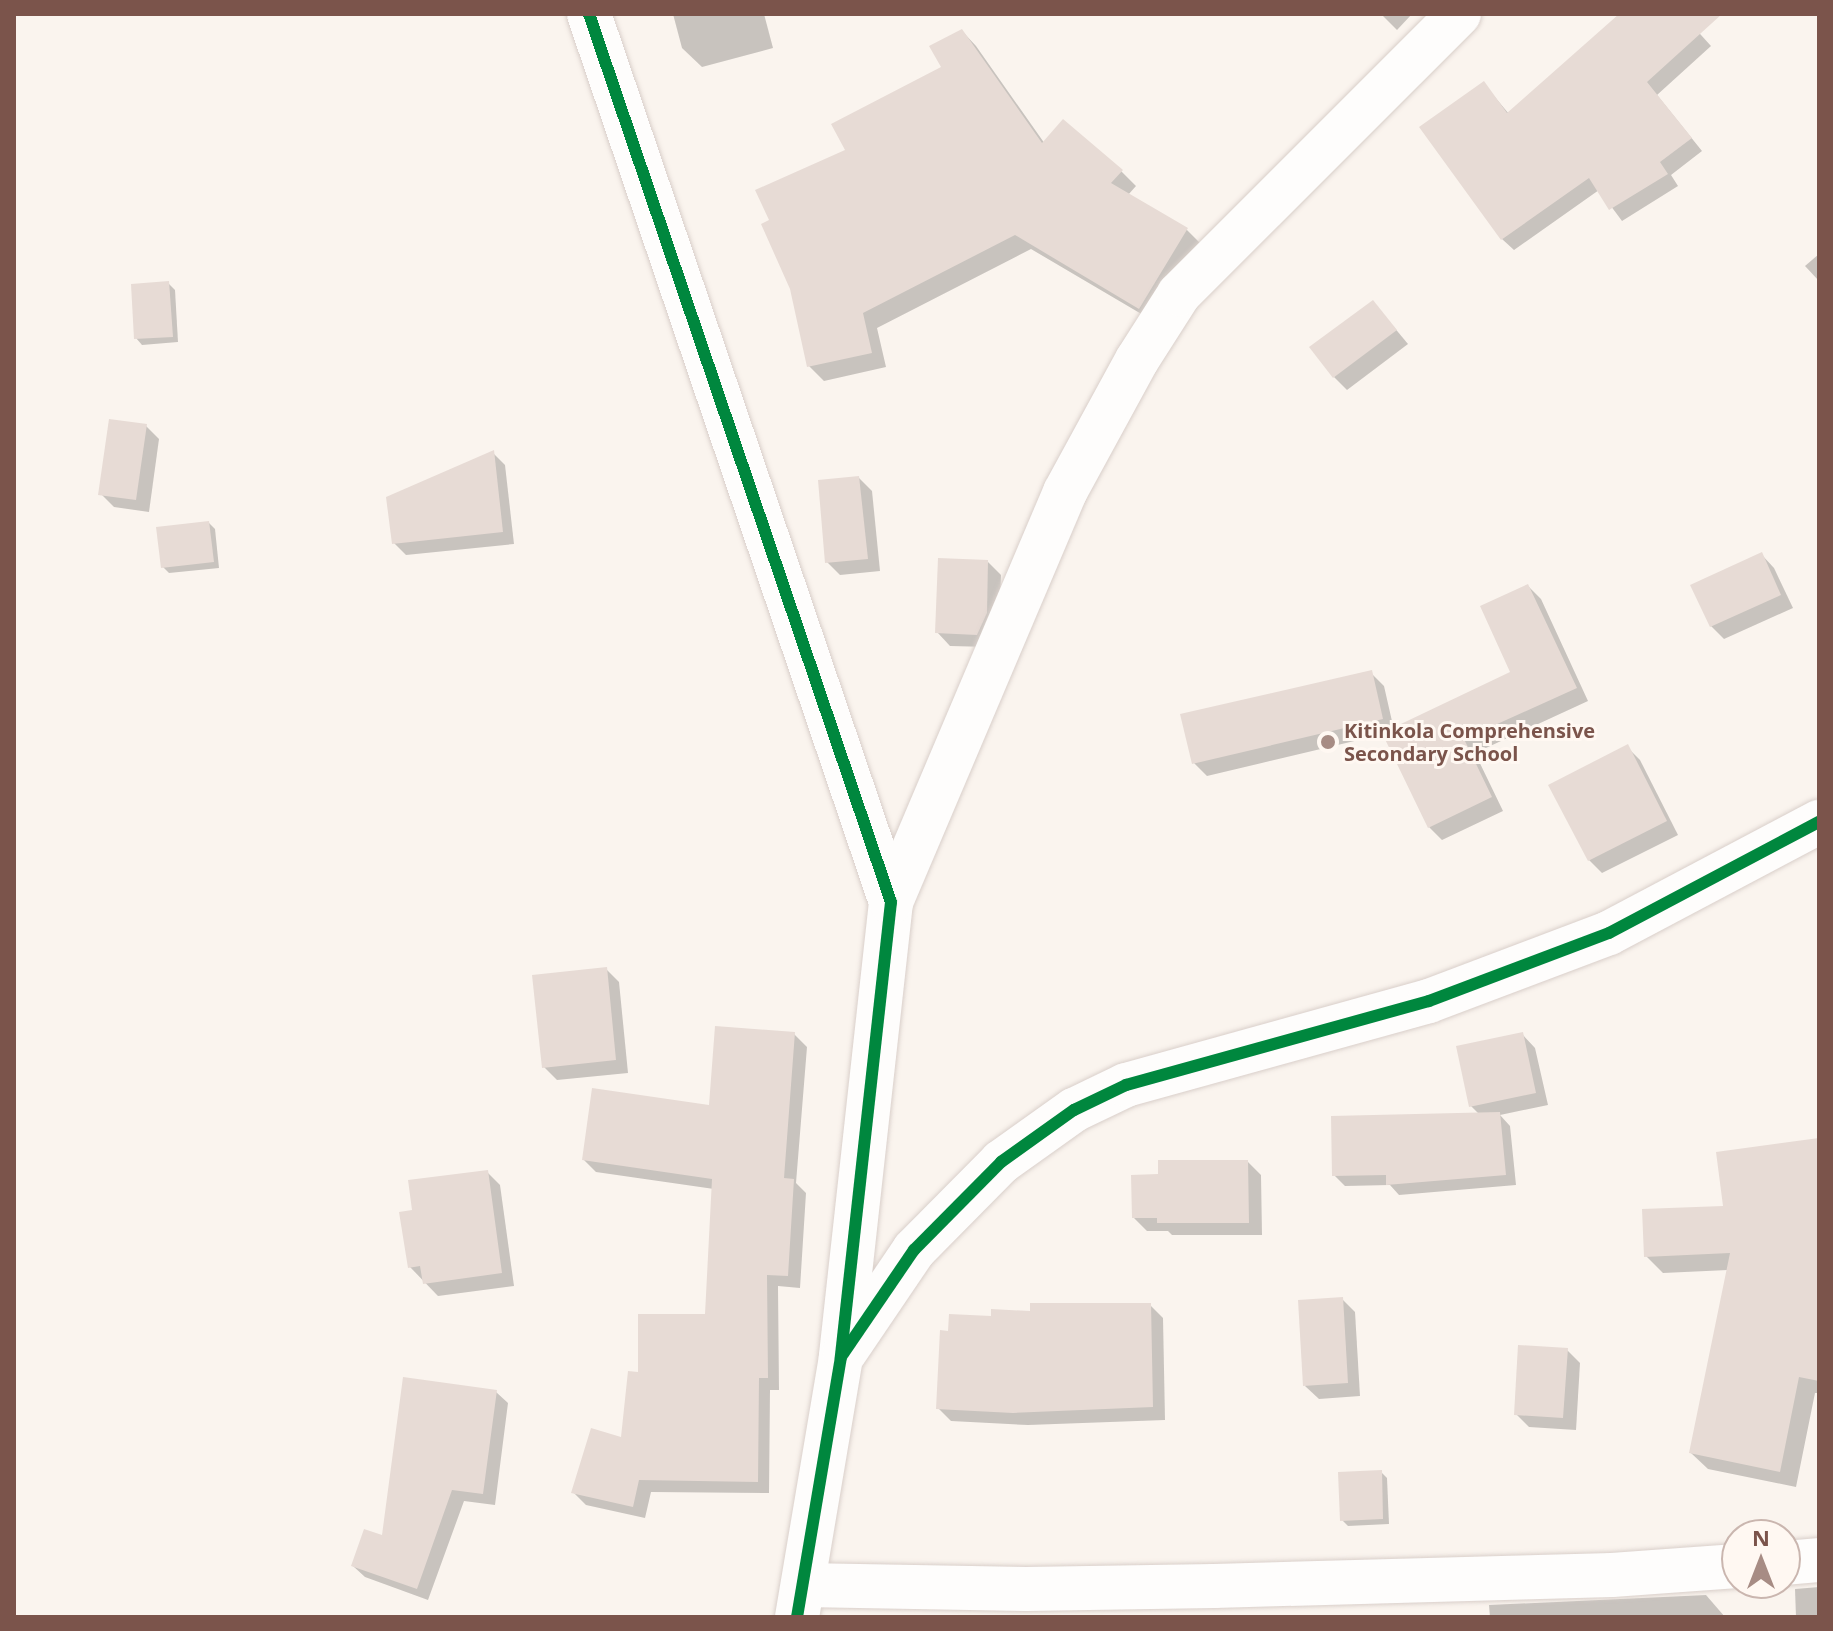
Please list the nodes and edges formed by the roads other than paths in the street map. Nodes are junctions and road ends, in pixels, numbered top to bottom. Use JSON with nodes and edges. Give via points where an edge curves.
{"nodes":[{"id":1,"x":589,"y":14,"type":"edge"},
{"id":2,"x":1459,"y":14,"type":"edge"},
{"id":3,"x":1819,"y":822,"type":"edge"},
{"id":4,"x":891,"y":902,"type":"junction"},
{"id":5,"x":841,"y":1357,"type":"junction"},
{"id":6,"x":1721,"y":1567,"type":"edge"},
{"id":7,"x":800,"y":1601,"type":"edge"}],
"edges":[{"from":1,"to":4,"type":"street"},
{"from":2,"to":4,"type":"street","via":[[1179,294],[1145,347],[1065,492]]},
{"from":3,"to":5,"type":"street","via":[[1609,933],[1429,1001],[1126,1085],[1074,1110],[1001,1162],[914,1250]]},
{"from":4,"to":5,"type":"street"},
{"from":5,"to":7,"type":"street"},
{"from":6,"to":7,"type":"street"}]}
